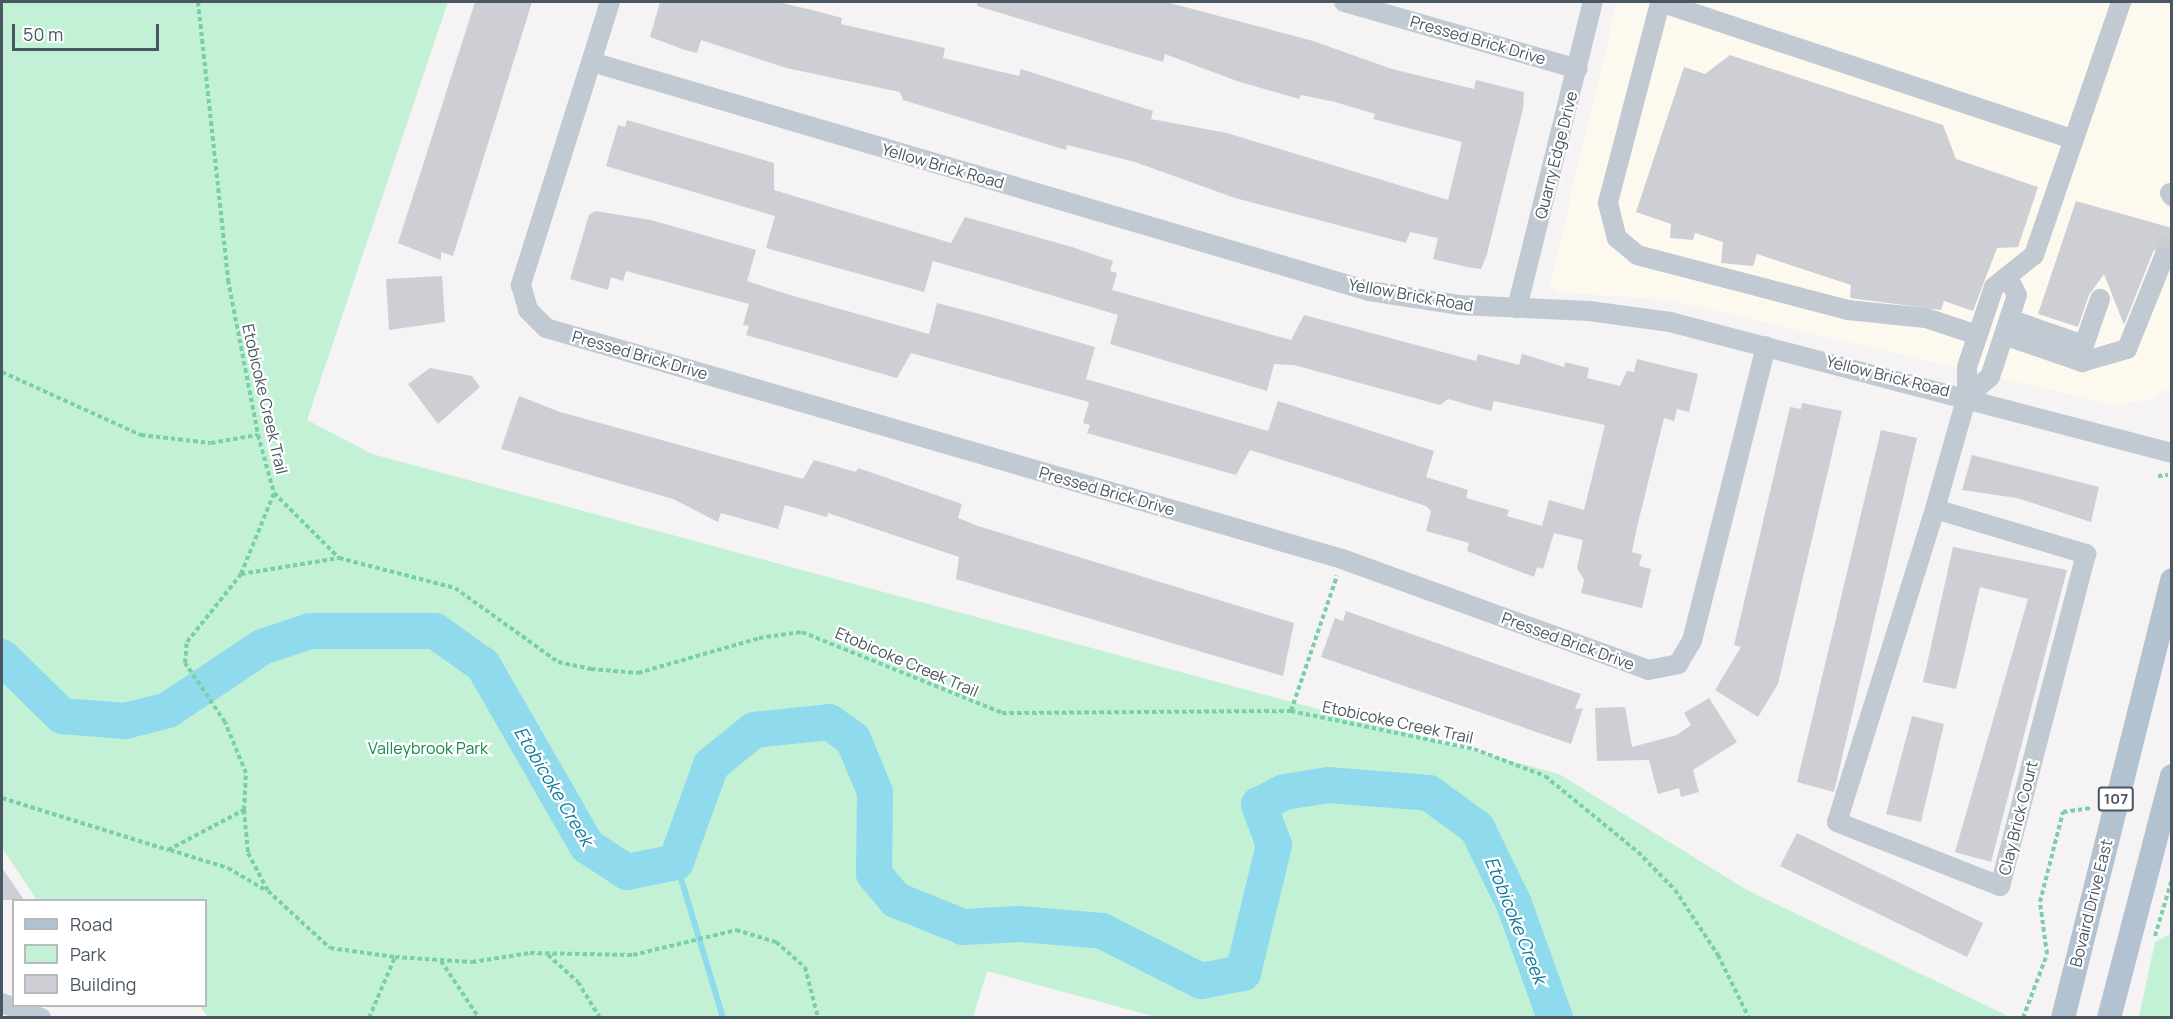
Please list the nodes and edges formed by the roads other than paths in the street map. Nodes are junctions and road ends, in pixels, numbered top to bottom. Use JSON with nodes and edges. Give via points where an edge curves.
{"nodes":[{"id":1,"x":610,"y":2,"type":"edge"},
{"id":2,"x":1344,"y":2,"type":"edge"},
{"id":3,"x":1593,"y":2,"type":"edge"},
{"id":4,"x":1660,"y":2,"type":"edge"},
{"id":5,"x":2121,"y":2,"type":"edge"},
{"id":6,"x":592,"y":62,"type":"junction"},
{"id":7,"x":1578,"y":69,"type":"junction"},
{"id":8,"x":2074,"y":140,"type":"junction"},
{"id":9,"x":2164,"y":256,"type":"tunnel mouth"},
{"id":10,"x":2009,"y":279,"type":"junction"},
{"id":11,"x":2100,"y":298,"type":"dead end"},
{"id":12,"x":1517,"y":308,"type":"junction"},
{"id":13,"x":2006,"y":327,"type":"junction"},
{"id":14,"x":1977,"y":335,"type":"junction"},
{"id":15,"x":1766,"y":346,"type":"junction"},
{"id":16,"x":1967,"y":396,"type":"junction"},
{"id":17,"x":2172,"y":453,"type":"edge"},
{"id":18,"x":1935,"y":509,"type":"junction"},
{"id":19,"x":2172,"y":579,"type":"edge"},
{"id":20,"x":2172,"y":776,"type":"edge"},
{"id":21,"x":13,"y":1007,"type":"edge"},
{"id":22,"x":40,"y":1017,"type":"edge"},
{"id":23,"x":2063,"y":1017,"type":"edge"},
{"id":24,"x":2109,"y":1017,"type":"edge"}],
"edges":[{"from":1,"to":6,"type":"street","name":"Pressed Brick Drive"},
{"from":2,"to":7,"type":"street","name":"Pressed Brick Drive"},
{"from":3,"to":7,"type":"street","name":"Quarry Edge Drive"},
{"from":4,"to":8,"type":"street"},
{"from":4,"to":14,"type":"street","via":[[1608,203],[1617,238],[1636,255],[1848,310],[1896,312]]},
{"from":5,"to":8,"type":"street","name":"Clay Brick Court"},
{"from":6,"to":12,"type":"street","name":"Yellow Brick Road","via":[[1369,291]]},
{"from":6,"to":15,"type":"street","name":"Pressed Brick Drive","via":[[521,285],[528,310],[546,327],[1342,559],[1648,670],[1678,664],[1692,641]]},
{"from":7,"to":12,"type":"street","name":"Quarry Edge Drive"},
{"from":8,"to":10,"type":"street","name":"Clay Brick Court","via":[[2034,255]]},
{"from":9,"to":13,"type":"street","via":[[2127,349],[2082,362]]},
{"from":10,"to":13,"type":"street","via":[[2017,295]]},
{"from":10,"to":14,"type":"street","name":"Clay Brick Court","via":[[1994,287]]},
{"from":11,"to":13,"type":"street","via":[[2084,345]]},
{"from":12,"to":15,"type":"street","name":"Yellow Brick Road","via":[[1670,322]]},
{"from":13,"to":16,"type":"street","via":[[1990,377]]},
{"from":14,"to":16,"type":"street","name":"Clay Brick Court","via":[[1967,367]]},
{"from":15,"to":16,"type":"street","name":"Yellow Brick Road"},
{"from":16,"to":17,"type":"street","name":"Yellow Brick Road"},
{"from":16,"to":18,"type":"street","name":"Clay Brick Court"},
{"from":18,"to":18,"type":"street","name":"Clay Brick Court","via":[[1837,822],[2000,886],[2086,554]]},
{"from":19,"to":23,"type":"main road","name":"Bovaird Drive East","number":"107"},
{"from":20,"to":24,"type":"main road"},
{"from":21,"to":22,"type":"street"}]}
